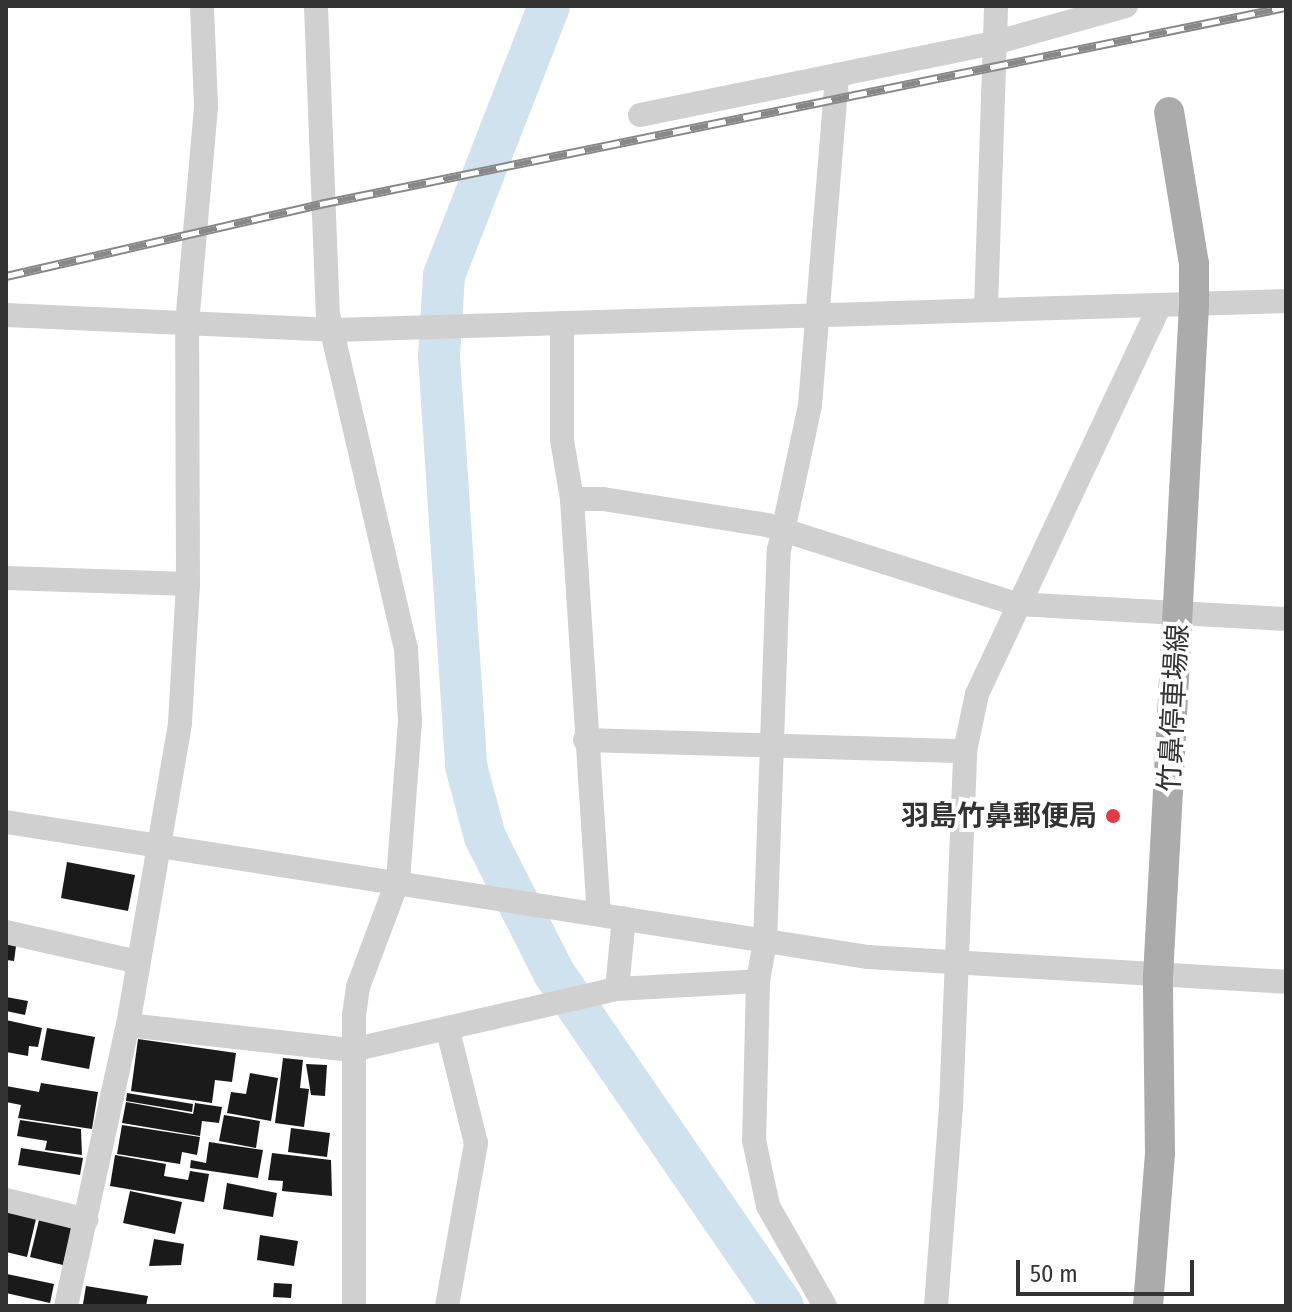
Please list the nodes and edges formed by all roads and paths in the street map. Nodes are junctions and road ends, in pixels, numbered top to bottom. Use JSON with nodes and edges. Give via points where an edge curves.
{"nodes":[{"id":1,"x":202,"y":6,"type":"edge"},
{"id":2,"x":316,"y":6,"type":"edge"},
{"id":3,"x":996,"y":6,"type":"edge"},
{"id":4,"x":1126,"y":6,"type":"edge"},
{"id":5,"x":994,"y":43,"type":"junction"},
{"id":6,"x":837,"y":75,"type":"junction"},
{"id":7,"x":1169,"y":112,"type":"dead end"},
{"id":8,"x":640,"y":115,"type":"dead end"},
{"id":9,"x":1286,"y":301,"type":"edge"},
{"id":10,"x":1160,"y":305,"type":"junction"},
{"id":11,"x":1194,"y":305,"type":"junction"},
{"id":12,"x":986,"y":309,"type":"junction"},
{"id":13,"x":817,"y":313,"type":"junction"},
{"id":14,"x":6,"y":315,"type":"edge"},
{"id":15,"x":562,"y":323,"type":"junction"},
{"id":16,"x":187,"y":324,"type":"junction"},
{"id":17,"x":334,"y":330,"type":"junction"},
{"id":18,"x":572,"y":499,"type":"junction"},
{"id":19,"x":781,"y":531,"type":"junction"},
{"id":20,"x":6,"y":578,"type":"edge"},
{"id":21,"x":188,"y":584,"type":"junction"},
{"id":22,"x":1016,"y":604,"type":"junction"},
{"id":23,"x":1180,"y":613,"type":"junction"},
{"id":24,"x":1286,"y":619,"type":"edge"},
{"id":25,"x":585,"y":740,"type":"junction"},
{"id":26,"x":772,"y":745,"type":"junction"},
{"id":27,"x":965,"y":751,"type":"junction"},
{"id":28,"x":6,"y":822,"type":"edge"},
{"id":29,"x":159,"y":842,"type":"junction"},
{"id":30,"x":398,"y":880,"type":"junction"},
{"id":31,"x":599,"y":914,"type":"junction"},
{"id":32,"x":624,"y":918,"type":"junction"},
{"id":33,"x":6,"y":932,"type":"edge"},
{"id":34,"x":765,"y":943,"type":"junction"},
{"id":35,"x":138,"y":962,"type":"junction"},
{"id":36,"x":956,"y":964,"type":"junction"},
{"id":37,"x":1158,"y":977,"type":"junction"},
{"id":38,"x":758,"y":981,"type":"junction"},
{"id":39,"x":1286,"y":982,"type":"edge"},
{"id":40,"x":605,"y":992,"type":"junction"},
{"id":41,"x":128,"y":1025,"type":"junction"},
{"id":42,"x":448,"y":1031,"type":"junction"},
{"id":43,"x":352,"y":1050,"type":"junction"},
{"id":44,"x":6,"y":1200,"type":"edge"},
{"id":45,"x":87,"y":1220,"type":"junction"},
{"id":46,"x":66,"y":1306,"type":"edge"},
{"id":47,"x":354,"y":1306,"type":"edge"},
{"id":48,"x":447,"y":1306,"type":"edge"},
{"id":49,"x":825,"y":1306,"type":"edge"},
{"id":50,"x":936,"y":1306,"type":"edge"},
{"id":51,"x":1148,"y":1306,"type":"edge"}],
"edges":[{"from":1,"to":16,"type":"street","via":[[206,106]]},
{"from":2,"to":17,"type":"street","via":[[320,204],[328,314]]},
{"from":3,"to":5,"type":"street"},
{"from":4,"to":5,"type":"street"},
{"from":5,"to":6,"type":"street"},
{"from":5,"to":12,"type":"street"},
{"from":6,"to":8,"type":"street"},
{"from":6,"to":13,"type":"street"},
{"from":7,"to":11,"type":"main road","name":"竹鼻停車場線","via":[[1194,264]]},
{"from":9,"to":11,"type":"street"},
{"from":10,"to":11,"type":"street"},
{"from":10,"to":12,"type":"street"},
{"from":10,"to":22,"type":"street"},
{"from":11,"to":23,"type":"main road","name":"竹鼻停車場線"},
{"from":12,"to":13,"type":"street"},
{"from":13,"to":15,"type":"street"},
{"from":13,"to":19,"type":"street","via":[[810,405]]},
{"from":14,"to":16,"type":"street"},
{"from":15,"to":17,"type":"street"},
{"from":15,"to":18,"type":"street","via":[[562,440]]},
{"from":16,"to":17,"type":"street"},
{"from":16,"to":21,"type":"street"},
{"from":17,"to":30,"type":"street","via":[[406,648],[410,721]]},
{"from":18,"to":19,"type":"street","via":[[603,499]]},
{"from":18,"to":25,"type":"street"},
{"from":19,"to":22,"type":"street"},
{"from":19,"to":26,"type":"street"},
{"from":20,"to":21,"type":"street"},
{"from":21,"to":29,"type":"street","via":[[180,723]]},
{"from":22,"to":23,"type":"street"},
{"from":22,"to":27,"type":"street","via":[[977,694]]},
{"from":23,"to":24,"type":"street"},
{"from":23,"to":37,"type":"main road","name":"竹鼻停車場線"},
{"from":25,"to":26,"type":"street"},
{"from":25,"to":31,"type":"street"},
{"from":26,"to":27,"type":"street"},
{"from":26,"to":34,"type":"street"},
{"from":27,"to":36,"type":"street"},
{"from":28,"to":29,"type":"street"},
{"from":29,"to":30,"type":"street"},
{"from":29,"to":35,"type":"street"},
{"from":30,"to":31,"type":"street"},
{"from":30,"to":43,"type":"street","via":[[358,987]]},
{"from":31,"to":32,"type":"street"},
{"from":32,"to":34,"type":"street"},
{"from":32,"to":40,"type":"street"},
{"from":33,"to":35,"type":"street"},
{"from":34,"to":36,"type":"street"},
{"from":34,"to":38,"type":"street"},
{"from":35,"to":41,"type":"street"},
{"from":36,"to":37,"type":"street"},
{"from":36,"to":50,"type":"street"},
{"from":37,"to":39,"type":"street"},
{"from":37,"to":51,"type":"main road","name":"竹鼻停車場線","via":[[1160,1153]]},
{"from":38,"to":40,"type":"street"},
{"from":38,"to":49,"type":"street","via":[[754,1140],[768,1206]]},
{"from":40,"to":42,"type":"street"},
{"from":41,"to":43,"type":"street"},
{"from":41,"to":45,"type":"street"},
{"from":42,"to":43,"type":"street"},
{"from":42,"to":48,"type":"street","via":[[476,1143]]},
{"from":43,"to":47,"type":"street"},
{"from":44,"to":45,"type":"street"},
{"from":45,"to":46,"type":"street"}]}
